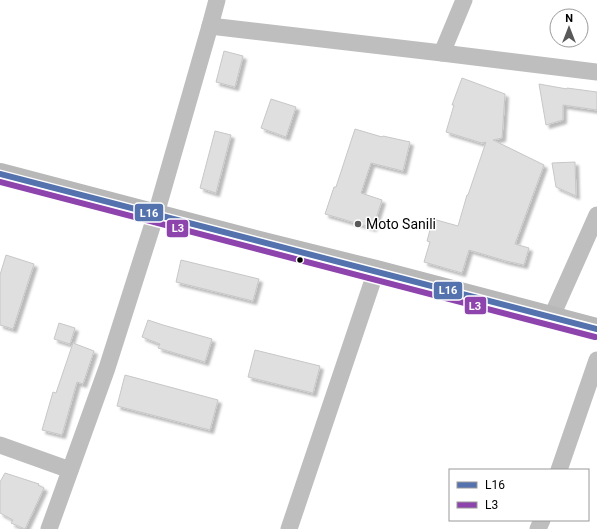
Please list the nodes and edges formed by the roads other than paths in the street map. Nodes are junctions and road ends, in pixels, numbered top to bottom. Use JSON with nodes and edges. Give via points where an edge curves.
{"nodes":[{"id":1,"x":217,"y":0,"type":"edge"},
{"id":2,"x":464,"y":0,"type":"edge"},
{"id":3,"x":210,"y":26,"type":"junction"},
{"id":4,"x":442,"y":53,"type":"junction"},
{"id":5,"x":597,"y":72,"type":"edge"},
{"id":6,"x":0,"y":174,"type":"edge"},
{"id":7,"x":156,"y":214,"type":"junction"},
{"id":8,"x":597,"y":215,"type":"edge"},
{"id":9,"x":376,"y":271,"type":"junction"},
{"id":10,"x":550,"y":318,"type":"junction"},
{"id":11,"x":597,"y":330,"type":"edge"},
{"id":12,"x":597,"y":360,"type":"edge"},
{"id":13,"x":0,"y":445,"type":"edge"},
{"id":14,"x":559,"y":469,"type":"edge"},
{"id":15,"x":70,"y":470,"type":"junction"},
{"id":16,"x":49,"y":529,"type":"edge"},
{"id":17,"x":289,"y":529,"type":"edge"}],
"edges":[{"from":1,"to":3,"type":"street"},
{"from":2,"to":4,"type":"street"},
{"from":3,"to":4,"type":"street"},
{"from":3,"to":7,"type":"street"},
{"from":4,"to":5,"type":"street"},
{"from":6,"to":7,"type":"main road"},
{"from":7,"to":9,"type":"main road"},
{"from":7,"to":15,"type":"street","via":[[107,368]]},
{"from":8,"to":10,"type":"street"},
{"from":9,"to":10,"type":"main road"},
{"from":9,"to":17,"type":"street"},
{"from":10,"to":11,"type":"main road"},
{"from":12,"to":14,"type":"street"},
{"from":13,"to":15,"type":"street"},
{"from":15,"to":16,"type":"street"}]}
